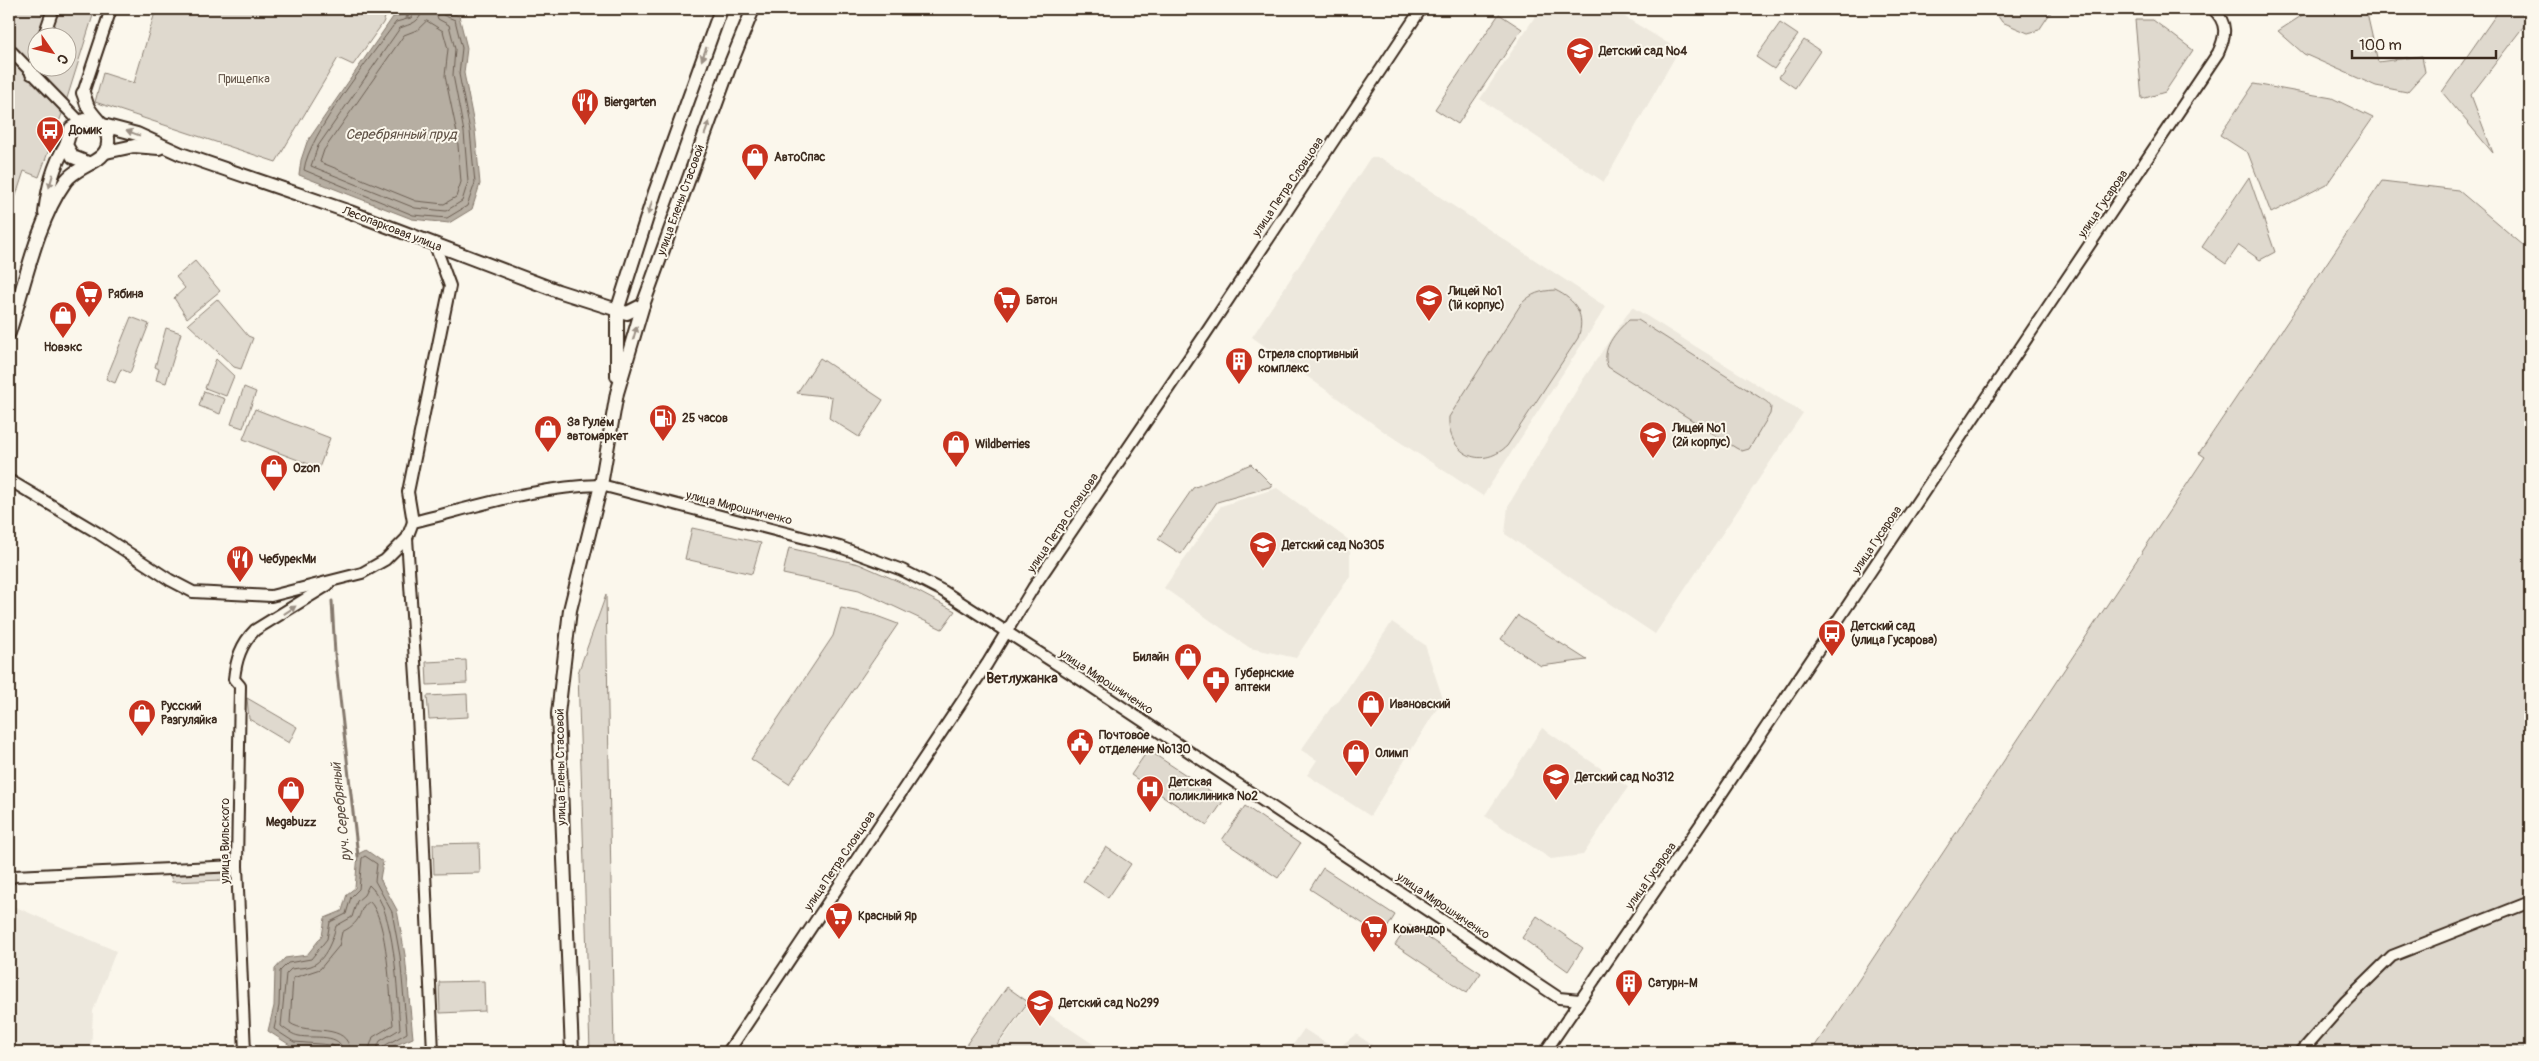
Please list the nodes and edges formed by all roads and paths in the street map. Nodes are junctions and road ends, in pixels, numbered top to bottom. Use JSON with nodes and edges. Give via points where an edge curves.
{"nodes":[{"id":1,"x":53,"y":9,"type":"edge"},
{"id":2,"x":111,"y":9,"type":"edge"},
{"id":3,"x":721,"y":9,"type":"edge"},
{"id":4,"x":753,"y":9,"type":"edge"},
{"id":5,"x":1421,"y":9,"type":"edge"},
{"id":6,"x":2213,"y":9,"type":"edge"},
{"id":7,"x":46,"y":28,"type":"edge"},
{"id":8,"x":9,"y":49,"type":"edge"},
{"id":9,"x":28,"y":71,"type":"edge"},
{"id":10,"x":35,"y":78,"type":"edge"},
{"id":11,"x":83,"y":93,"type":"junction"},
{"id":12,"x":80,"y":122,"type":"junction"},
{"id":13,"x":98,"y":123,"type":"junction"},
{"id":14,"x":66,"y":145,"type":"junction"},
{"id":15,"x":166,"y":149,"type":"junction"},
{"id":16,"x":106,"y":152,"type":"junction"},
{"id":17,"x":88,"y":163,"type":"junction"},
{"id":18,"x":45,"y":220,"type":"junction"},
{"id":19,"x":435,"y":245,"type":"junction"},
{"id":20,"x":642,"y":305,"type":"junction"},
{"id":21,"x":617,"y":311,"type":"junction"},
{"id":22,"x":9,"y":333,"type":"edge"},
{"id":23,"x":617,"y":394,"type":"junction"},
{"id":24,"x":9,"y":480,"type":"edge"},
{"id":25,"x":602,"y":485,"type":"junction"},
{"id":26,"x":413,"y":522,"type":"junction"},
{"id":27,"x":407,"y":538,"type":"junction"},
{"id":28,"x":333,"y":581,"type":"junction"},
{"id":29,"x":1006,"y":631,"type":"junction"},
{"id":30,"x":237,"y":866,"type":"junction"},
{"id":31,"x":9,"y":879,"type":"edge"},
{"id":32,"x":2530,"y":902,"type":"edge"},
{"id":33,"x":1580,"y":1000,"type":"junction"},
{"id":34,"x":245,"y":1052,"type":"edge"},
{"id":35,"x":433,"y":1052,"type":"edge"},
{"id":36,"x":572,"y":1052,"type":"edge"},
{"id":37,"x":728,"y":1052,"type":"edge"},
{"id":38,"x":1544,"y":1052,"type":"edge"},
{"id":39,"x":2301,"y":1052,"type":"edge"}],
"edges":[{"from":1,"to":7,"type":"street"},
{"from":2,"to":11,"type":"street"},
{"from":3,"to":21,"type":"main road","name":"улица Елены Стасовой","one_way":true,"via":[[655,192]]},
{"from":20,"to":4,"type":"main road","name":"улица Елены Стасовой","one_way":true},
{"from":5,"to":29,"type":"street","name":"улица Петра Словцова"},
{"from":6,"to":33,"type":"street","name":"улица Гусарова","via":[[2225,27],[2218,53],[1722,794]]},
{"from":8,"to":9,"type":"street"},
{"from":10,"to":12,"type":"street"},
{"from":11,"to":12,"type":"main road","via":[[78,109]]},
{"from":11,"to":13,"type":"main road"},
{"from":12,"to":13,"type":"main road"},
{"from":12,"to":14,"type":"main road","via":[[68,134]]},
{"from":15,"to":13,"type":"main road","one_way":true,"via":[[137,134]]},
{"from":13,"to":16,"type":"main road","via":[[108,134]]},
{"from":14,"to":17,"type":"main road","via":[[73,157]]},
{"from":14,"to":18,"type":"main road","one_way":true,"via":[[57,160],[47,194]]},
{"from":15,"to":16,"type":"main road","via":[[134,146]]},
{"from":15,"to":19,"type":"main road","name":"Лесопарковая улица","via":[[350,212]]},
{"from":16,"to":17,"type":"main road","via":[[98,160]]},
{"from":17,"to":18,"type":"main road","via":[[64,182]]},
{"from":18,"to":22,"type":"main road"},
{"from":19,"to":21,"type":"main road","name":"Лесопарковая улица"},
{"from":19,"to":26,"type":"street","via":[[450,286],[408,492]]},
{"from":20,"to":21,"type":"main road","via":[[627,313]]},
{"from":23,"to":20,"type":"main road","name":"улица Елены Стасовой","one_way":true},
{"from":21,"to":23,"type":"main road","name":"улица Елены Стасовой"},
{"from":23,"to":25,"type":"main road","name":"улица Елены Стасовой"},
{"from":24,"to":28,"type":"street","via":[[193,592],[271,596]]},
{"from":25,"to":26,"type":"street","via":[[555,489]]},
{"from":25,"to":29,"type":"street","name":"улица Мирошниченко","via":[[840,547],[910,574]]},
{"from":25,"to":36,"type":"main road","name":"улица Елены Стасовой","via":[[570,610],[558,714]]},
{"from":26,"to":27,"type":"street"},
{"from":27,"to":28,"type":"street","via":[[385,560],[362,573]]},
{"from":27,"to":35,"type":"street"},
{"from":30,"to":28,"type":"street","name":"улица Вильского","one_way":true,"via":[[240,686],[234,679],[236,658],[250,636]]},
{"from":29,"to":33,"type":"street","name":"улица Мирошниченко","via":[[1559,998]]},
{"from":29,"to":37,"type":"street","name":"улица Петра Словцова"},
{"from":30,"to":31,"type":"street","via":[[14,876]]},
{"from":30,"to":34,"type":"street","name":"улица Вильского"},
{"from":32,"to":39,"type":"street","via":[[2392,956]]},
{"from":33,"to":38,"type":"street","name":"улица Гусарова"}]}
